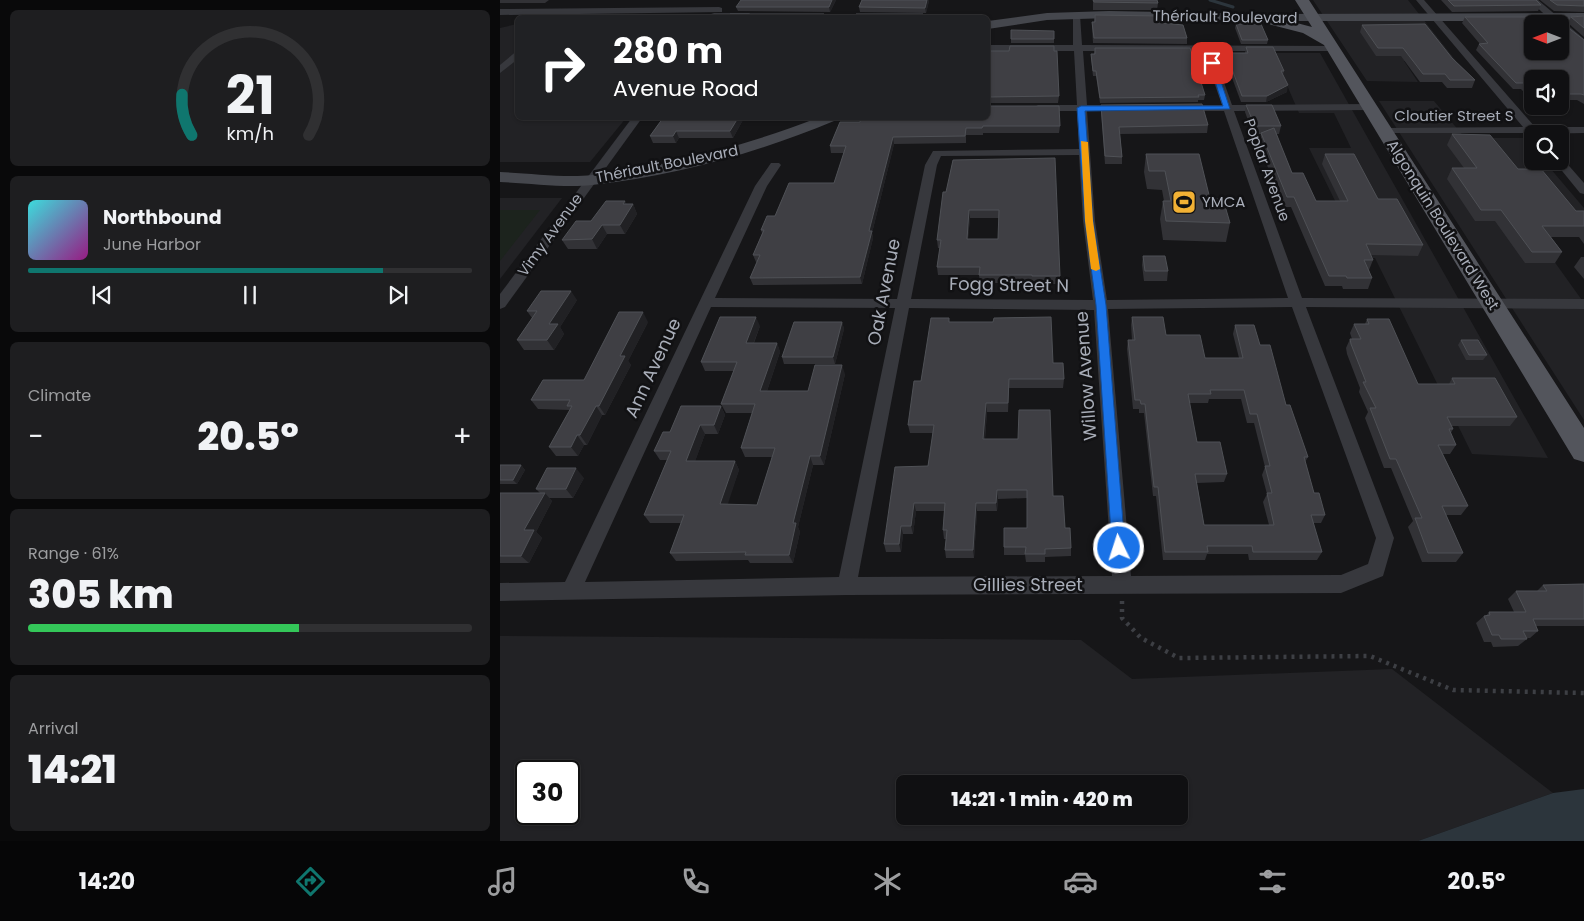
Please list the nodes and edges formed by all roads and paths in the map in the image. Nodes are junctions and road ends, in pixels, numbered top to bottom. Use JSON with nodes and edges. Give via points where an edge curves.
{"nodes":[{"id":1,"x":576,"y":0,"type":"edge"},
{"id":2,"x":1301,"y":0,"type":"edge"},
{"id":3,"x":1420,"y":0,"type":"edge"},
{"id":4,"x":1533,"y":0,"type":"edge"},
{"id":5,"x":563,"y":10,"type":"junction"},
{"id":6,"x":500,"y":12,"type":"edge"},
{"id":7,"x":717,"y":12,"type":"edge"},
{"id":8,"x":559,"y":15,"type":"edge"},
{"id":9,"x":750,"y":15,"type":"edge"},
{"id":10,"x":1076,"y":15,"type":"junction"},
{"id":11,"x":1551,"y":15,"type":"edge"},
{"id":12,"x":1258,"y":17,"type":"junction"},
{"id":13,"x":1524,"y":17,"type":"edge"},
{"id":14,"x":1569,"y":17,"type":"edge"},
{"id":15,"x":1584,"y":17,"type":"edge"},
{"id":16,"x":1313,"y":18,"type":"junction"},
{"id":17,"x":1436,"y":18,"type":"junction"},
{"id":18,"x":990,"y":25,"type":"edge"},
{"id":19,"x":1569,"y":31,"type":"edge"},
{"id":20,"x":1584,"y":44,"type":"edge"},
{"id":21,"x":1331,"y":46,"type":"junction"},
{"id":22,"x":990,"y":48,"type":"edge"},
{"id":23,"x":1077,"y":48,"type":"junction"},
{"id":24,"x":1207,"y":48,"type":"junction"},
{"id":25,"x":515,"y":57,"type":"edge"},
{"id":26,"x":500,"y":70,"type":"edge"},
{"id":27,"x":1370,"y":107,"type":"junction"},
{"id":28,"x":1025,"y":108,"type":"edge"},
{"id":29,"x":1081,"y":108,"type":"junction"},
{"id":30,"x":1130,"y":108,"type":"edge"},
{"id":31,"x":1169,"y":108,"type":"edge"},
{"id":32,"x":1227,"y":108,"type":"junction"},
{"id":33,"x":635,"y":120,"type":"edge"},
{"id":34,"x":824,"y":120,"type":"edge"},
{"id":35,"x":1528,"y":125,"type":"edge"},
{"id":36,"x":1584,"y":130,"type":"edge"},
{"id":37,"x":1384,"y":131,"type":"junction"},
{"id":38,"x":1569,"y":131,"type":"edge"},
{"id":39,"x":1524,"y":132,"type":"edge"},
{"id":40,"x":1085,"y":152,"type":"junction"},
{"id":41,"x":775,"y":165,"type":"dead end"},
{"id":42,"x":1567,"y":170,"type":"edge"},
{"id":43,"x":500,"y":177,"type":"edge"},
{"id":44,"x":590,"y":180,"type":"junction"},
{"id":45,"x":1584,"y":190,"type":"edge"},
{"id":46,"x":706,"y":302,"type":"junction"},
{"id":47,"x":1297,"y":302,"type":"junction"},
{"id":48,"x":902,"y":303,"type":"junction"},
{"id":49,"x":1492,"y":303,"type":"junction"},
{"id":50,"x":500,"y":304,"type":"edge"},
{"id":51,"x":1584,"y":304,"type":"edge"},
{"id":52,"x":1101,"y":305,"type":"junction"},
{"id":53,"x":1584,"y":451,"type":"edge"},
{"id":54,"x":1122,"y":585,"type":"junction"},
{"id":55,"x":847,"y":586,"type":"junction"},
{"id":56,"x":571,"y":590,"type":"junction"},
{"id":57,"x":500,"y":592,"type":"edge"},
{"id":58,"x":1584,"y":693,"type":"edge"}],
"edges":[{"from":1,"to":5,"type":"street"},
{"from":2,"to":12,"type":"main road","via":[[1281,13]]},
{"from":2,"to":16,"type":"main road","name":"Algonquin Boulevard West"},
{"from":3,"to":17,"type":"street"},
{"from":4,"to":11,"type":"street"},
{"from":5,"to":6,"type":"street"},
{"from":5,"to":7,"type":"street"},
{"from":5,"to":8,"type":"street"},
{"from":7,"to":9,"type":"street"},
{"from":10,"to":12,"type":"main road","name":"Thériault Boulevard"},
{"from":10,"to":18,"type":"main road","name":"Thériault Boulevard"},
{"from":10,"to":23,"type":"street","name":"Willow Avenue"},
{"from":12,"to":16,"type":"main road","name":"Thériault Boulevard"},
{"from":12,"to":21,"type":"main road","via":[[1308,30]]},
{"from":13,"to":17,"type":"main road","name":"Thériault Boulevard"},
{"from":14,"to":15,"type":"main road","name":"Thériault Boulevard"},
{"from":16,"to":17,"type":"main road","name":"Thériault Boulevard"},
{"from":16,"to":21,"type":"main road","name":"Algonquin Boulevard West"},
{"from":17,"to":35,"type":"street"},
{"from":19,"to":20,"type":"street"},
{"from":21,"to":24,"type":"street"},
{"from":21,"to":27,"type":"main road","name":"Algonquin Boulevard West"},
{"from":22,"to":23,"type":"street"},
{"from":23,"to":24,"type":"street"},
{"from":23,"to":29,"type":"street","name":"Willow Avenue"},
{"from":24,"to":32,"type":"street","name":"Poplar Avenue"},
{"from":25,"to":26,"type":"street"},
{"from":27,"to":32,"type":"street"},
{"from":27,"to":37,"type":"main road","name":"Algonquin Boulevard West"},
{"from":28,"to":29,"type":"street"},
{"from":29,"to":30,"type":"street"},
{"from":29,"to":40,"type":"street","name":"Willow Avenue"},
{"from":31,"to":32,"type":"street"},
{"from":32,"to":47,"type":"street","name":"Poplar Avenue"},
{"from":33,"to":44,"type":"street","name":"Vimy Avenue"},
{"from":34,"to":44,"type":"main road","name":"Thériault Boulevard","via":[[735,152]]},
{"from":36,"to":38,"type":"street","name":"Cloutier Street S"},
{"from":37,"to":39,"type":"street","name":"Cloutier Street S"},
{"from":37,"to":49,"type":"main road","name":"Algonquin Boulevard West"},
{"from":40,"to":48,"type":"street","name":"Oak Avenue","via":[[937,153],[931,165]]},
{"from":40,"to":52,"type":"street","name":"Willow Avenue","via":[[1089,221]]},
{"from":41,"to":46,"type":"street","name":"Ann Avenue","via":[[761,186]]},
{"from":42,"to":45,"type":"street"},
{"from":43,"to":44,"type":"main road","name":"Thériault Boulevard"},
{"from":44,"to":50,"type":"street","name":"Vimy Avenue"},
{"from":46,"to":48,"type":"street","name":"Fogg Street N"},
{"from":46,"to":56,"type":"street","name":"Ann Avenue"},
{"from":47,"to":49,"type":"street","name":"Fogg Street N"},
{"from":47,"to":52,"type":"street","name":"Fogg Street N"},
{"from":47,"to":54,"type":"street","name":"Gillies Street","via":[[1385,538],[1376,570],[1341,584]]},
{"from":48,"to":52,"type":"street","name":"Fogg Street N"},
{"from":48,"to":55,"type":"street","name":"Oak Avenue"},
{"from":49,"to":51,"type":"street","name":"Fogg Street N"},
{"from":49,"to":53,"type":"main road","name":"Algonquin Boulevard West"},
{"from":52,"to":54,"type":"street","name":"Willow Avenue"},
{"from":54,"to":55,"type":"street","name":"Gillies Street"},
{"from":54,"to":58,"type":"path","via":[[1122,618],[1141,638],[1179,658],[1370,656],[1454,690]]},
{"from":55,"to":56,"type":"street","name":"Gillies Street"},
{"from":56,"to":57,"type":"street"}]}
